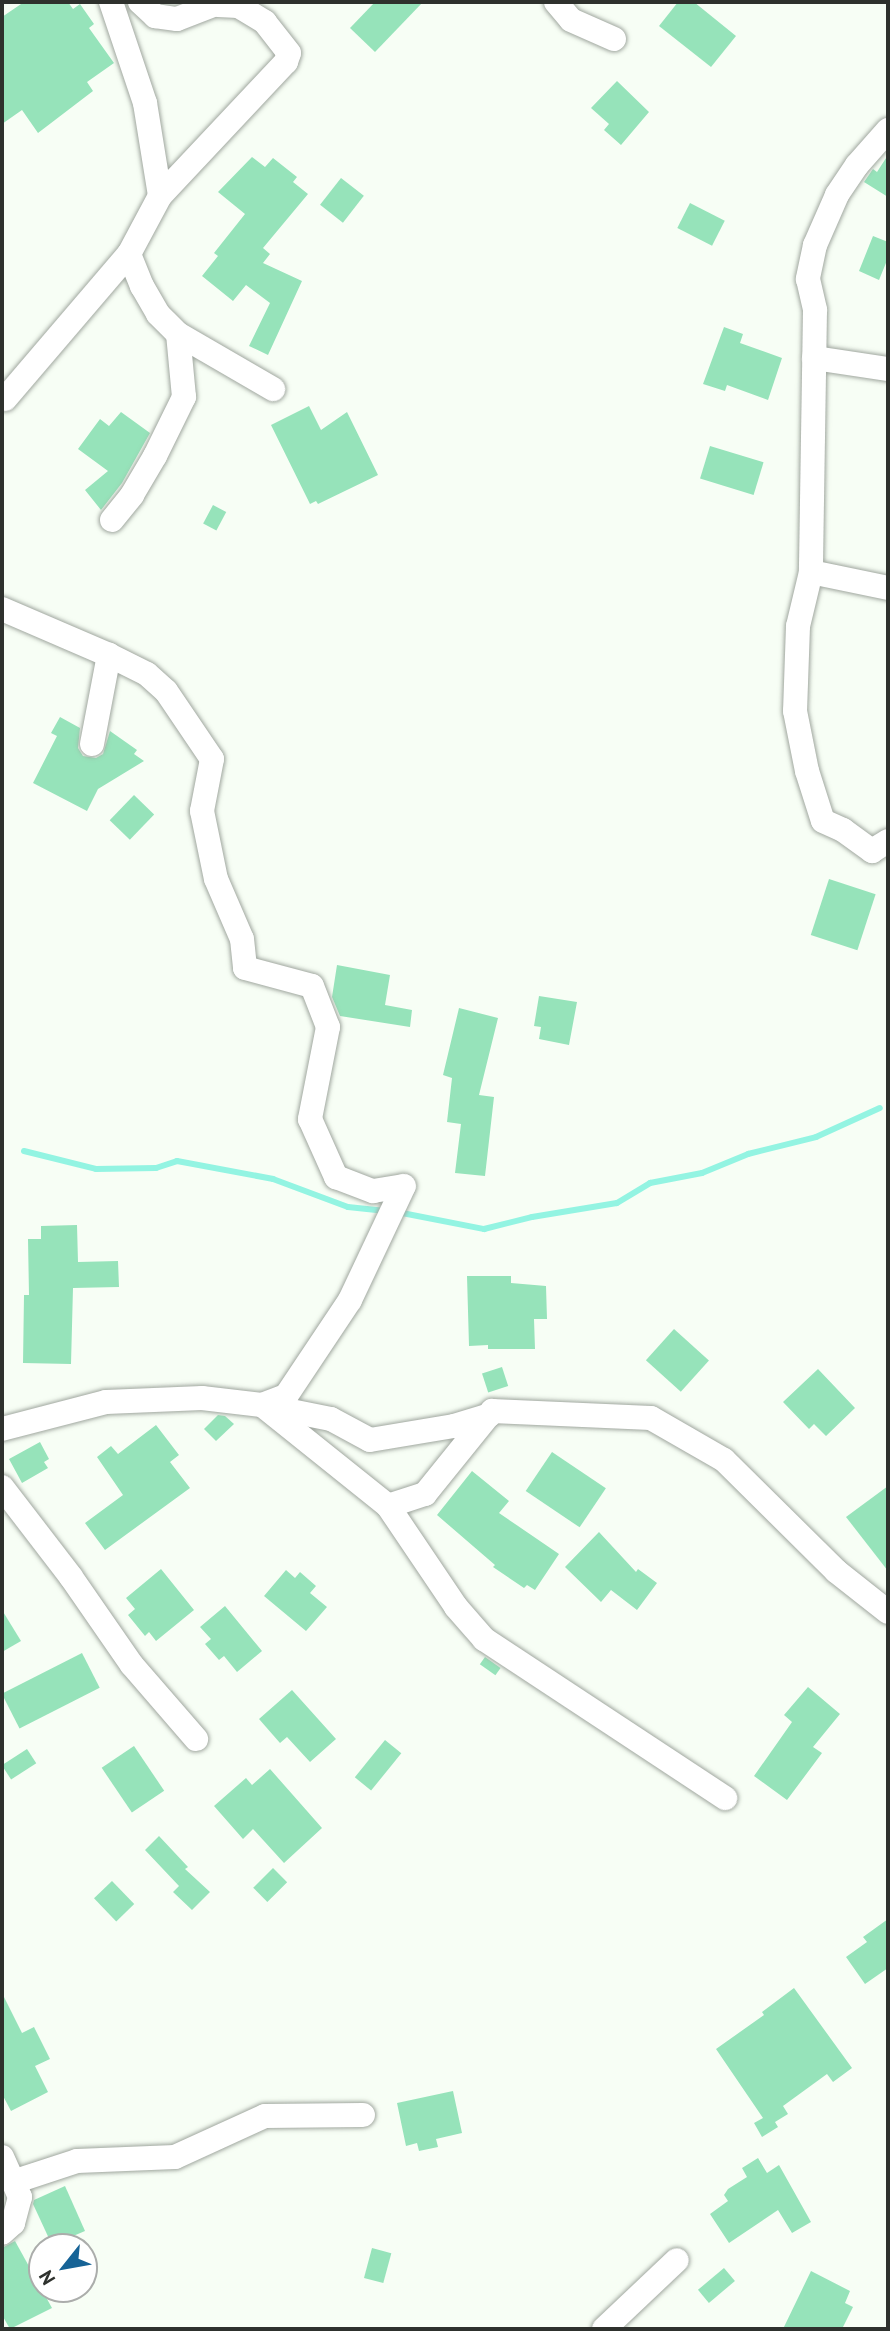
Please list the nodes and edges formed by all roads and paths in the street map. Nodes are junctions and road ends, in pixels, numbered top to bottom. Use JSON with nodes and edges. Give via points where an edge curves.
{"nodes":[{"id":1,"x":556,"y":2,"type":"edge"},
{"id":2,"x":220,"y":3,"type":"edge"},
{"id":3,"x":113,"y":8,"type":"edge"},
{"id":4,"x":148,"y":9,"type":"edge"},
{"id":5,"x":614,"y":39,"type":"dead end"},
{"id":6,"x":888,"y":130,"type":"edge"},
{"id":7,"x":160,"y":195,"type":"junction"},
{"id":8,"x":129,"y":254,"type":"junction"},
{"id":9,"x":178,"y":334,"type":"junction"},
{"id":10,"x":814,"y":358,"type":"junction"},
{"id":11,"x":888,"y":369,"type":"edge"},
{"id":12,"x":273,"y":389,"type":"dead end"},
{"id":13,"x":5,"y":399,"type":"dead end"},
{"id":14,"x":112,"y":520,"type":"dead end"},
{"id":15,"x":811,"y":572,"type":"junction"},
{"id":16,"x":888,"y":588,"type":"edge"},
{"id":17,"x":2,"y":609,"type":"edge"},
{"id":18,"x":109,"y":655,"type":"junction"},
{"id":19,"x":92,"y":744,"type":"dead end"},
{"id":20,"x":888,"y":841,"type":"edge"},
{"id":21,"x":262,"y":1405,"type":"junction"},
{"id":22,"x":489,"y":1415,"type":"junction"},
{"id":23,"x":2,"y":1429,"type":"edge"},
{"id":24,"x":2,"y":1487,"type":"edge"},
{"id":25,"x":388,"y":1506,"type":"junction"},
{"id":26,"x":888,"y":1612,"type":"edge"},
{"id":27,"x":196,"y":1739,"type":"dead end"},
{"id":28,"x":725,"y":1798,"type":"dead end"},
{"id":29,"x":363,"y":2115,"type":"dead end"},
{"id":30,"x":2,"y":2157,"type":"edge"},
{"id":31,"x":13,"y":2182,"type":"junction"},
{"id":32,"x":2,"y":2232,"type":"edge"},
{"id":33,"x":677,"y":2260,"type":"dead end"},
{"id":34,"x":604,"y":2329,"type":"edge"}],
"edges":[{"from":1,"to":5,"type":"street","via":[[571,20]]},
{"from":2,"to":4,"type":"street","via":[[177,19]]},
{"from":2,"to":7,"type":"street","via":[[238,6],[265,22],[289,53],[286,62]]},
{"from":3,"to":4,"type":"street"},
{"from":3,"to":7,"type":"street","via":[[145,103]]},
{"from":6,"to":10,"type":"street","via":[[837,195],[815,245],[807,279],[814,310]]},
{"from":7,"to":8,"type":"street"},
{"from":8,"to":9,"type":"street","via":[[158,314]]},
{"from":8,"to":13,"type":"street"},
{"from":9,"to":12,"type":"street"},
{"from":9,"to":14,"type":"street","via":[[184,397],[155,456]]},
{"from":10,"to":11,"type":"street"},
{"from":10,"to":15,"type":"street"},
{"from":15,"to":16,"type":"street"},
{"from":15,"to":20,"type":"street","via":[[798,626],[795,711],[807,771],[823,821],[872,851]]},
{"from":17,"to":18,"type":"street"},
{"from":18,"to":19,"type":"street"},
{"from":18,"to":21,"type":"street","via":[[148,674],[166,691],[212,759],[202,811],[216,879],[242,939],[245,968],[312,986],[328,1027],[310,1119],[336,1177],[373,1191],[404,1186],[350,1300],[286,1396]]},
{"from":21,"to":22,"type":"street","via":[[331,1419],[370,1440],[454,1426]]},
{"from":21,"to":23,"type":"street","via":[[202,1398],[106,1402]]},
{"from":21,"to":25,"type":"street"},
{"from":22,"to":25,"type":"street","via":[[425,1494]]},
{"from":22,"to":26,"type":"street","via":[[492,1410],[651,1418],[724,1460],[835,1571]]},
{"from":24,"to":27,"type":"street","via":[[132,1665]]},
{"from":25,"to":28,"type":"street","via":[[467,1622],[484,1639]]},
{"from":29,"to":31,"type":"street","via":[[265,2116],[175,2157],[77,2161]]},
{"from":30,"to":31,"type":"street"},
{"from":31,"to":32,"type":"street","via":[[20,2197],[13,2223]]},
{"from":33,"to":34,"type":"street"}]}
